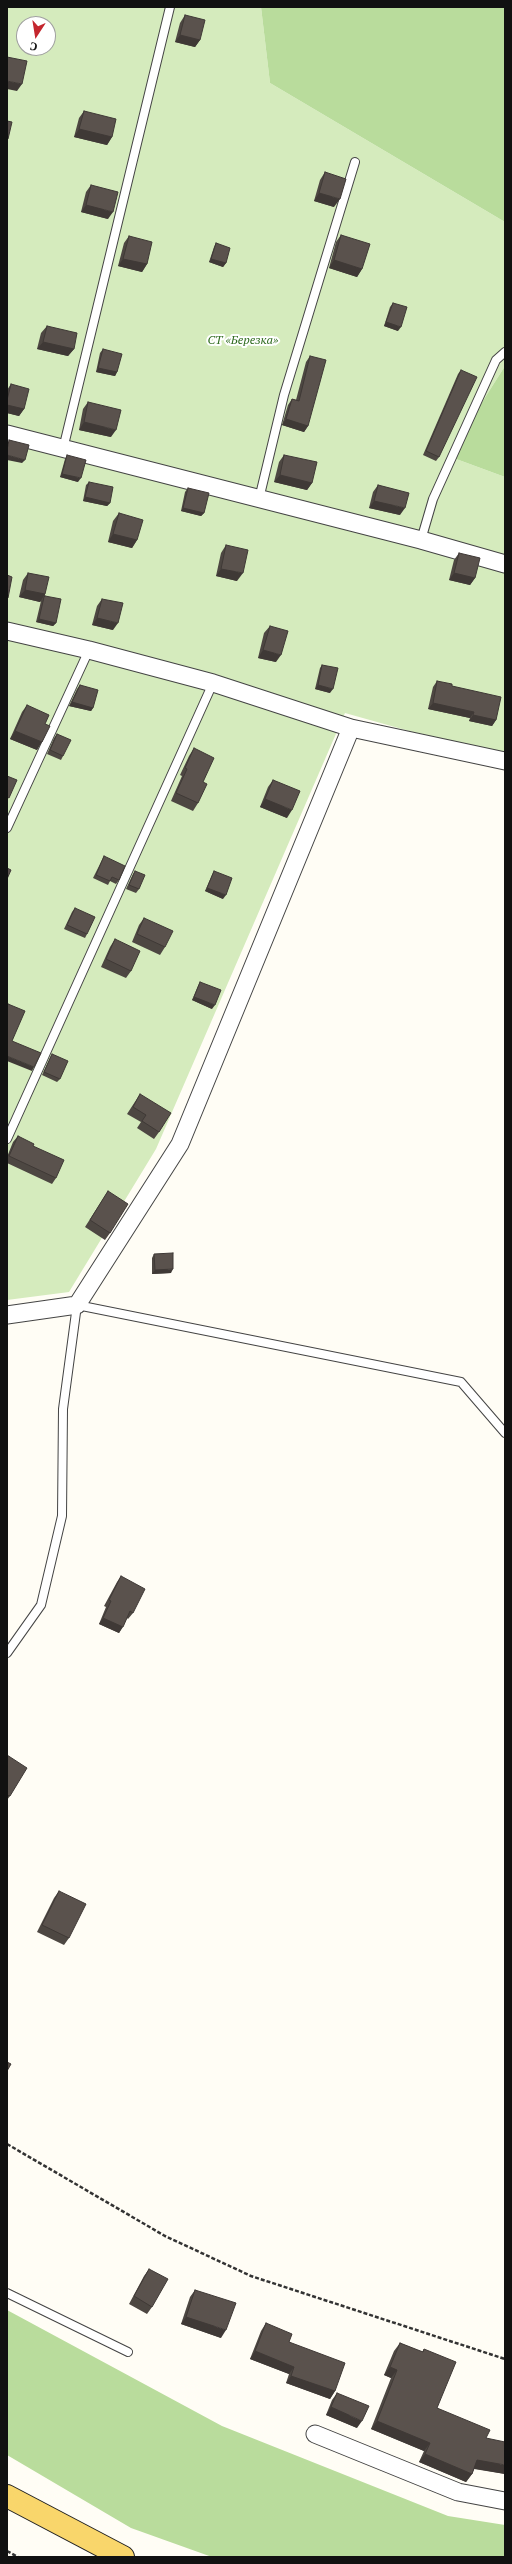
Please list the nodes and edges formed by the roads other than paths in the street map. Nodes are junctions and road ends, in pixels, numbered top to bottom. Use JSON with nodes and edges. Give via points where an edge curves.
{"nodes":[{"id":1,"x":170,"y":7,"type":"edge"},
{"id":2,"x":355,"y":162,"type":"dead end"},
{"id":3,"x":505,"y":352,"type":"edge"},
{"id":4,"x":7,"y":434,"type":"edge"},
{"id":5,"x":63,"y":449,"type":"junction"},
{"id":6,"x":259,"y":499,"type":"junction"},
{"id":7,"x":421,"y":540,"type":"junction"},
{"id":8,"x":505,"y":564,"type":"edge"},
{"id":9,"x":7,"y":631,"type":"edge"},
{"id":10,"x":89,"y":650,"type":"junction"},
{"id":11,"x":213,"y":683,"type":"junction"},
{"id":12,"x":351,"y":728,"type":"junction"},
{"id":13,"x":505,"y":761,"type":"edge"},
{"id":14,"x":7,"y":828,"type":"edge"},
{"id":15,"x":7,"y":1138,"type":"edge"},
{"id":16,"x":77,"y":1305,"type":"junction"},
{"id":17,"x":7,"y":1315,"type":"edge"},
{"id":18,"x":505,"y":1433,"type":"edge"},
{"id":19,"x":7,"y":1654,"type":"edge"},
{"id":20,"x":7,"y":2293,"type":"edge"},
{"id":21,"x":128,"y":2352,"type":"dead end"},
{"id":22,"x":315,"y":2434,"type":"dead end"},
{"id":23,"x":7,"y":2496,"type":"edge"},
{"id":24,"x":505,"y":2501,"type":"edge"},
{"id":25,"x":123,"y":2557,"type":"edge"}],
"edges":[{"from":1,"to":5,"type":"lane"},
{"from":2,"to":6,"type":"lane","via":[[284,395]]},
{"from":3,"to":7,"type":"lane","via":[[496,360],[436,492]]},
{"from":4,"to":5,"type":"street"},
{"from":5,"to":6,"type":"street"},
{"from":6,"to":7,"type":"street"},
{"from":7,"to":8,"type":"street"},
{"from":9,"to":10,"type":"street"},
{"from":10,"to":11,"type":"street"},
{"from":10,"to":14,"type":"lane"},
{"from":11,"to":12,"type":"street"},
{"from":11,"to":15,"type":"lane"},
{"from":12,"to":13,"type":"street"},
{"from":12,"to":16,"type":"street","via":[[180,1144]]},
{"from":16,"to":17,"type":"street"},
{"from":16,"to":18,"type":"lane","via":[[461,1382]]},
{"from":16,"to":19,"type":"lane","via":[[63,1409],[62,1516],[41,1605]]},
{"from":20,"to":21,"type":"lane"},
{"from":22,"to":24,"type":"street","via":[[458,2492]]},
{"from":23,"to":25,"type":"main road"}]}
